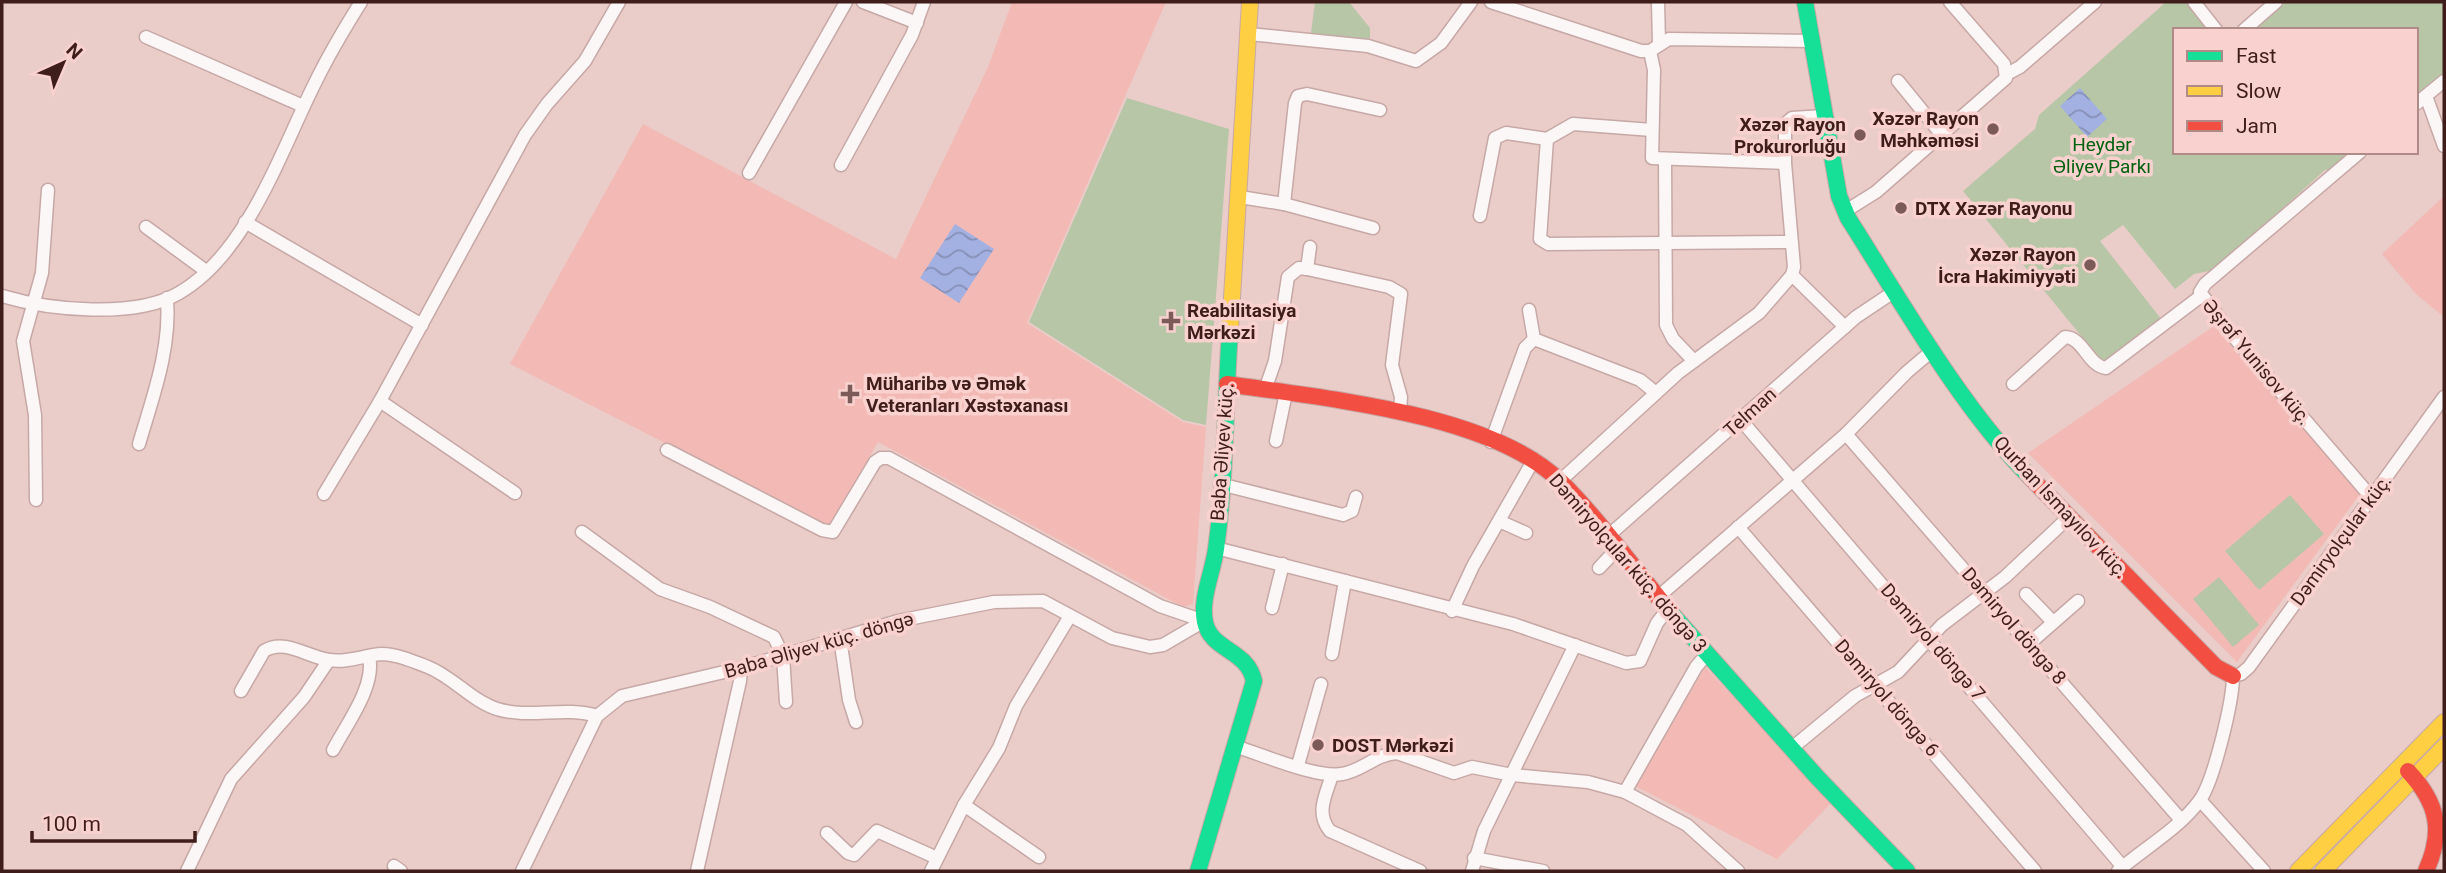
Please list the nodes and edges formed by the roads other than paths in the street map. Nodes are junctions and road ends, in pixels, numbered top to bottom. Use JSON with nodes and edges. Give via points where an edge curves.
{"nodes":[{"id":1,"x":361,"y":2,"type":"edge"},
{"id":2,"x":619,"y":2,"type":"edge"},
{"id":3,"x":846,"y":2,"type":"edge"},
{"id":4,"x":863,"y":2,"type":"edge"},
{"id":5,"x":924,"y":2,"type":"edge"},
{"id":6,"x":1250,"y":2,"type":"edge"},
{"id":7,"x":1471,"y":2,"type":"edge"},
{"id":8,"x":1491,"y":2,"type":"edge"},
{"id":9,"x":1658,"y":2,"type":"edge"},
{"id":10,"x":1805,"y":2,"type":"edge"},
{"id":11,"x":1950,"y":2,"type":"edge"},
{"id":12,"x":2095,"y":2,"type":"edge"},
{"id":13,"x":2194,"y":2,"type":"edge"},
{"id":14,"x":2276,"y":2,"type":"edge"},
{"id":15,"x":917,"y":23,"type":"junction"},
{"id":16,"x":2214,"y":28,"type":"edge"},
{"id":17,"x":2246,"y":28,"type":"edge"},
{"id":18,"x":1248,"y":34,"type":"junction"},
{"id":19,"x":146,"y":37,"type":"dead end"},
{"id":20,"x":1811,"y":41,"type":"junction"},
{"id":21,"x":1654,"y":47,"type":"junction"},
{"id":22,"x":2007,"y":74,"type":"junction"},
{"id":23,"x":2444,"y":80,"type":"edge"},
{"id":24,"x":1898,"y":81,"type":"dead end"},
{"id":25,"x":2421,"y":100,"type":"edge"},
{"id":26,"x":303,"y":106,"type":"junction"},
{"id":27,"x":1380,"y":110,"type":"dead end"},
{"id":28,"x":1824,"y":116,"type":"junction"},
{"id":29,"x":1652,"y":130,"type":"junction"},
{"id":30,"x":1942,"y":135,"type":"junction"},
{"id":31,"x":1547,"y":139,"type":"junction"},
{"id":32,"x":2444,"y":146,"type":"edge"},
{"id":33,"x":2358,"y":154,"type":"edge"},
{"id":34,"x":1665,"y":160,"type":"junction"},
{"id":35,"x":1785,"y":163,"type":"junction"},
{"id":36,"x":841,"y":165,"type":"dead end"},
{"id":37,"x":749,"y":173,"type":"dead end"},
{"id":38,"x":48,"y":190,"type":"dead end"},
{"id":39,"x":1240,"y":197,"type":"junction"},
{"id":40,"x":1284,"y":204,"type":"junction"},
{"id":41,"x":1844,"y":212,"type":"junction"},
{"id":42,"x":1480,"y":216,"type":"dead end"},
{"id":43,"x":245,"y":222,"type":"junction"},
{"id":44,"x":146,"y":227,"type":"dead end"},
{"id":45,"x":1373,"y":228,"type":"dead end"},
{"id":46,"x":1665,"y":242,"type":"junction"},
{"id":47,"x":1791,"y":242,"type":"junction"},
{"id":48,"x":1310,"y":247,"type":"dead end"},
{"id":49,"x":1307,"y":268,"type":"junction"},
{"id":50,"x":206,"y":271,"type":"junction"},
{"id":51,"x":1791,"y":275,"type":"junction"},
{"id":52,"x":1895,"y":291,"type":"junction"},
{"id":53,"x":2,"y":296,"type":"edge"},
{"id":54,"x":2201,"y":296,"type":"junction"},
{"id":55,"x":167,"y":298,"type":"junction"},
{"id":56,"x":33,"y":304,"type":"junction"},
{"id":57,"x":1530,"y":310,"type":"dead end"},
{"id":58,"x":422,"y":325,"type":"junction"},
{"id":59,"x":1845,"y":327,"type":"junction"},
{"id":60,"x":1534,"y":339,"type":"junction"},
{"id":61,"x":1933,"y":350,"type":"junction"},
{"id":62,"x":1694,"y":360,"type":"junction"},
{"id":63,"x":1227,"y":384,"type":"junction"},
{"id":64,"x":2013,"y":384,"type":"dead end"},
{"id":65,"x":1265,"y":390,"type":"junction"},
{"id":66,"x":1286,"y":393,"type":"junction"},
{"id":67,"x":1656,"y":393,"type":"junction"},
{"id":68,"x":2444,"y":397,"type":"edge"},
{"id":69,"x":380,"y":401,"type":"junction"},
{"id":70,"x":1400,"y":412,"type":"junction"},
{"id":71,"x":1741,"y":420,"type":"junction"},
{"id":72,"x":1846,"y":434,"type":"junction"},
{"id":73,"x":1276,"y":441,"type":"dead end"},
{"id":74,"x":1491,"y":442,"type":"junction"},
{"id":75,"x":139,"y":444,"type":"dead end"},
{"id":76,"x":667,"y":450,"type":"dead end"},
{"id":77,"x":1533,"y":461,"type":"junction"},
{"id":78,"x":1560,"y":481,"type":"junction"},
{"id":79,"x":1793,"y":481,"type":"junction"},
{"id":80,"x":1220,"y":484,"type":"junction"},
{"id":81,"x":515,"y":494,"type":"dead end"},
{"id":82,"x":324,"y":495,"type":"dead end"},
{"id":83,"x":1356,"y":497,"type":"dead end"},
{"id":84,"x":2371,"y":497,"type":"junction"},
{"id":85,"x":36,"y":500,"type":"dead end"},
{"id":86,"x":2068,"y":517,"type":"junction"},
{"id":87,"x":1499,"y":521,"type":"junction"},
{"id":88,"x":1738,"y":527,"type":"junction"},
{"id":89,"x":582,"y":532,"type":"dead end"},
{"id":90,"x":1526,"y":533,"type":"dead end"},
{"id":91,"x":1612,"y":543,"type":"junction"},
{"id":92,"x":1216,"y":548,"type":"junction"},
{"id":93,"x":1283,"y":564,"type":"junction"},
{"id":94,"x":1599,"y":568,"type":"dead end"},
{"id":95,"x":1345,"y":580,"type":"junction"},
{"id":96,"x":1985,"y":591,"type":"junction"},
{"id":97,"x":2026,"y":594,"type":"dead end"},
{"id":98,"x":2078,"y":601,"type":"dead end"},
{"id":99,"x":1663,"y":603,"type":"junction"},
{"id":100,"x":1272,"y":608,"type":"dead end"},
{"id":101,"x":1452,"y":611,"type":"junction"},
{"id":102,"x":1070,"y":616,"type":"junction"},
{"id":103,"x":1204,"y":621,"type":"junction"},
{"id":104,"x":2053,"y":622,"type":"junction"},
{"id":105,"x":841,"y":638,"type":"junction"},
{"id":106,"x":1931,"y":638,"type":"junction"},
{"id":107,"x":2030,"y":643,"type":"junction"},
{"id":108,"x":1575,"y":645,"type":"junction"},
{"id":109,"x":1332,"y":654,"type":"dead end"},
{"id":110,"x":1707,"y":654,"type":"junction"},
{"id":111,"x":783,"y":656,"type":"junction"},
{"id":112,"x":369,"y":657,"type":"junction"},
{"id":113,"x":329,"y":660,"type":"junction"},
{"id":114,"x":741,"y":668,"type":"junction"},
{"id":115,"x":2233,"y":676,"type":"junction"},
{"id":116,"x":1321,"y":684,"type":"dead end"},
{"id":117,"x":1877,"y":685,"type":"junction"},
{"id":118,"x":241,"y":691,"type":"dead end"},
{"id":119,"x":786,"y":702,"type":"dead end"},
{"id":120,"x":597,"y":716,"type":"junction"},
{"id":121,"x":856,"y":722,"type":"dead end"},
{"id":122,"x":2444,"y":722,"type":"edge"},
{"id":123,"x":1237,"y":747,"type":"junction"},
{"id":124,"x":2444,"y":747,"type":"edge"},
{"id":125,"x":1792,"y":748,"type":"junction"},
{"id":126,"x":333,"y":750,"type":"dead end"},
{"id":127,"x":2402,"y":764,"type":"junction"},
{"id":128,"x":1298,"y":765,"type":"junction"},
{"id":129,"x":1332,"y":775,"type":"junction"},
{"id":130,"x":1512,"y":775,"type":"junction"},
{"id":131,"x":2415,"y":777,"type":"junction"},
{"id":132,"x":1625,"y":792,"type":"junction"},
{"id":133,"x":2200,"y":800,"type":"junction"},
{"id":134,"x":964,"y":805,"type":"junction"},
{"id":135,"x":2181,"y":820,"type":"junction"},
{"id":136,"x":2443,"y":828,"type":"edge"},
{"id":137,"x":827,"y":833,"type":"dead end"},
{"id":138,"x":2325,"y":843,"type":"junction"},
{"id":139,"x":1039,"y":857,"type":"dead end"},
{"id":140,"x":937,"y":858,"type":"junction"},
{"id":141,"x":1473,"y":865,"type":"edge"},
{"id":142,"x":2120,"y":869,"type":"edge"},
{"id":143,"x":187,"y":871,"type":"edge"},
{"id":144,"x":522,"y":871,"type":"edge"},
{"id":145,"x":697,"y":871,"type":"edge"},
{"id":146,"x":932,"y":871,"type":"edge"},
{"id":147,"x":1198,"y":871,"type":"edge"},
{"id":148,"x":1420,"y":871,"type":"edge"},
{"id":149,"x":1543,"y":871,"type":"edge"},
{"id":150,"x":1738,"y":871,"type":"edge"},
{"id":151,"x":1907,"y":871,"type":"edge"},
{"id":152,"x":2035,"y":871,"type":"edge"},
{"id":153,"x":2264,"y":871,"type":"edge"},
{"id":154,"x":2298,"y":871,"type":"edge"},
{"id":155,"x":2307,"y":871,"type":"edge"},
{"id":156,"x":2322,"y":871,"type":"edge"},
{"id":157,"x":2426,"y":871,"type":"edge"}],
"edges":[{"from":1,"to":26,"type":"street"},
{"from":2,"to":58,"type":"street","via":[[589,55],[525,135]]},
{"from":3,"to":37,"type":"street"},
{"from":4,"to":15,"type":"street"},
{"from":5,"to":15,"type":"street"},
{"from":6,"to":18,"type":"street","name":"Baba Əliyev küç."},
{"from":7,"to":18,"type":"street","via":[[1441,43],[1416,61],[1368,46]]},
{"from":8,"to":21,"type":"street","via":[[1629,47]]},
{"from":9,"to":21,"type":"street"},
{"from":10,"to":20,"type":"street","name":"Qurban İsmayılov küç."},
{"from":11,"to":22,"type":"street","via":[[1999,57]]},
{"from":12,"to":22,"type":"street","via":[[2036,55]]},
{"from":13,"to":16,"type":"street"},
{"from":14,"to":17,"type":"street"},
{"from":15,"to":36,"type":"street"},
{"from":18,"to":39,"type":"street","name":"Baba Əliyev küç."},
{"from":19,"to":26,"type":"street"},
{"from":20,"to":21,"type":"street","via":[[1669,39]]},
{"from":20,"to":28,"type":"street","name":"Qurban İsmayılov küç."},
{"from":21,"to":29,"type":"street"},
{"from":22,"to":30,"type":"street"},
{"from":23,"to":25,"type":"street"},
{"from":24,"to":30,"type":"street"},
{"from":25,"to":32,"type":"street"},
{"from":26,"to":43,"type":"street"},
{"from":27,"to":40,"type":"street","via":[[1298,96]]},
{"from":28,"to":35,"type":"street","via":[[1786,121]]},
{"from":28,"to":41,"type":"street","name":"Qurban İsmayılov küç."},
{"from":29,"to":31,"type":"street","via":[[1573,124]]},
{"from":29,"to":34,"type":"street","via":[[1650,153],[1655,160]]},
{"from":30,"to":41,"type":"street","via":[[1867,199]]},
{"from":31,"to":42,"type":"street","via":[[1506,133],[1495,138]]},
{"from":31,"to":46,"type":"street","via":[[1539,235],[1544,243]]},
{"from":33,"to":54,"type":"street","name":"Əşrəf Yunisov küç.","via":[[2205,284]]},
{"from":34,"to":35,"type":"street"},
{"from":34,"to":46,"type":"street"},
{"from":35,"to":47,"type":"street"},
{"from":38,"to":56,"type":"street","via":[[41,273]]},
{"from":39,"to":40,"type":"street"},
{"from":39,"to":63,"type":"street","name":"Baba Əliyev küç."},
{"from":40,"to":45,"type":"street"},
{"from":41,"to":52,"type":"street","name":"Qurban İsmayılov küç."},
{"from":43,"to":50,"type":"street"},
{"from":43,"to":58,"type":"street"},
{"from":44,"to":50,"type":"street"},
{"from":46,"to":47,"type":"street"},
{"from":46,"to":62,"type":"street","via":[[1666,325]]},
{"from":47,"to":51,"type":"street"},
{"from":48,"to":49,"type":"street"},
{"from":49,"to":65,"type":"street","via":[[1298,268],[1288,277],[1275,362]]},
{"from":49,"to":70,"type":"street","via":[[1389,287],[1401,295],[1392,365],[1401,397]]},
{"from":50,"to":55,"type":"street"},
{"from":51,"to":59,"type":"street"},
{"from":51,"to":62,"type":"street","via":[[1759,313]]},
{"from":52,"to":59,"type":"street","name":"Telman"},
{"from":52,"to":61,"type":"street","name":"Qurban İsmayılov küç."},
{"from":53,"to":56,"type":"street"},
{"from":54,"to":64,"type":"street","via":[[2106,368],[2097,365],[2074,338],[2065,337]]},
{"from":54,"to":84,"type":"street","name":"Əşrəf Yunisov küç."},
{"from":55,"to":56,"type":"street","via":[[121,308]]},
{"from":55,"to":75,"type":"street","via":[[164,362]]},
{"from":56,"to":85,"type":"street","via":[[23,341],[35,415]]},
{"from":57,"to":60,"type":"street"},
{"from":58,"to":69,"type":"street"},
{"from":59,"to":71,"type":"street","name":"Telman"},
{"from":60,"to":67,"type":"street","via":[[1640,380]]},
{"from":60,"to":74,"type":"street","via":[[1520,359]]},
{"from":61,"to":72,"type":"street"},
{"from":61,"to":86,"type":"street","name":"Qurban İsmayılov küç.","via":[[2002,447]]},
{"from":62,"to":67,"type":"street"},
{"from":63,"to":65,"type":"street","name":"Dəmiryolçular küç. döngə 3"},
{"from":63,"to":80,"type":"street","name":"Baba Əliyev küç."},
{"from":65,"to":66,"type":"street","name":"Dəmiryolçular küç. döngə 3"},
{"from":66,"to":70,"type":"street","name":"Dəmiryolçular küç. döngə 3"},
{"from":66,"to":73,"type":"street"},
{"from":67,"to":78,"type":"street"},
{"from":68,"to":84,"type":"street","name":"Dəmiryolçular küç."},
{"from":69,"to":81,"type":"street"},
{"from":69,"to":82,"type":"street"},
{"from":70,"to":74,"type":"street","name":"Dəmiryolçular küç. döngə 3"},
{"from":71,"to":79,"type":"street","name":"Dəmiryol döngə 7"},
{"from":71,"to":91,"type":"street","name":"Telman"},
{"from":72,"to":79,"type":"street"},
{"from":72,"to":96,"type":"street","name":"Dəmiryol döngə 8"},
{"from":74,"to":77,"type":"street","name":"Dəmiryolçular küç. döngə 3"},
{"from":76,"to":103,"type":"street","via":[[833,532],[874,462],[889,458],[1160,606]]},
{"from":77,"to":78,"type":"street","name":"Dəmiryolçular küç. döngə 3"},
{"from":77,"to":87,"type":"street"},
{"from":78,"to":91,"type":"street","name":"Dəmiryolçular küç. döngə 3"},
{"from":79,"to":88,"type":"street"},
{"from":79,"to":106,"type":"street","name":"Dəmiryol döngə 7"},
{"from":80,"to":83,"type":"street","via":[[1343,515],[1352,511]]},
{"from":80,"to":92,"type":"street","name":"Baba Əliyev küç."},
{"from":84,"to":115,"type":"street","name":"Dəmiryolçular küç.","via":[[2249,667]]},
{"from":86,"to":96,"type":"street"},
{"from":86,"to":115,"type":"street","name":"Qurban İsmayılov küç.","via":[[2216,667]]},
{"from":87,"to":90,"type":"street"},
{"from":87,"to":101,"type":"street"},
{"from":88,"to":99,"type":"street"},
{"from":88,"to":117,"type":"street","name":"Dəmiryol döngə 6"},
{"from":89,"to":111,"type":"street","via":[[660,589],[762,629],[774,637]]},
{"from":91,"to":94,"type":"street","name":"Telman"},
{"from":91,"to":99,"type":"street","name":"Dəmiryolçular küç. döngə 3"},
{"from":92,"to":93,"type":"street"},
{"from":92,"to":103,"type":"street","name":"Baba Əliyev küç."},
{"from":93,"to":95,"type":"street"},
{"from":93,"to":100,"type":"street"},
{"from":95,"to":101,"type":"street"},
{"from":95,"to":109,"type":"street"},
{"from":96,"to":106,"type":"street"},
{"from":96,"to":107,"type":"street","name":"Dəmiryol döngə 8"},
{"from":97,"to":104,"type":"street"},
{"from":98,"to":104,"type":"street"},
{"from":99,"to":108,"type":"street","via":[[1640,661],[1626,663]]},
{"from":99,"to":110,"type":"street","name":"Dəmiryolçular küç. döngə 3"},
{"from":101,"to":108,"type":"street","via":[[1513,624]]},
{"from":102,"to":103,"type":"street","name":"Baba Əliyev küç. döngə","via":[[1112,638],[1150,646],[1163,645]]},
{"from":102,"to":105,"type":"street","name":"Baba Əliyev küç. döngə","via":[[1036,599],[994,602]]},
{"from":102,"to":134,"type":"street"},
{"from":103,"to":123,"type":"street","via":[[1210,635],[1243,656],[1254,673]]},
{"from":104,"to":107,"type":"street"},
{"from":105,"to":111,"type":"street","name":"Baba Əliyev küç. döngə"},
{"from":105,"to":121,"type":"street"},
{"from":106,"to":117,"type":"street","via":[[1898,672]]},
{"from":106,"to":142,"type":"street","name":"Dəmiryol döngə 7"},
{"from":107,"to":135,"type":"street","name":"Dəmiryol döngə 8"},
{"from":108,"to":130,"type":"street"},
{"from":110,"to":125,"type":"street","name":"Dəmiryolçular küç. döngə 3"},
{"from":110,"to":132,"type":"street"},
{"from":111,"to":114,"type":"street","name":"Baba Əliyev küç. döngə"},
{"from":111,"to":119,"type":"street"},
{"from":112,"to":113,"type":"street"},
{"from":112,"to":120,"type":"street","via":[[389,655],[428,667],[496,708],[519,713],[569,710]]},
{"from":112,"to":126,"type":"street","via":[[368,680]]},
{"from":113,"to":118,"type":"street","via":[[272,646],[258,659]]},
{"from":113,"to":143,"type":"street","via":[[321,676],[231,779]]},
{"from":114,"to":120,"type":"street","name":"Baba Əliyev küç. döngə","via":[[622,696]]},
{"from":114,"to":145,"type":"street"},
{"from":115,"to":133,"type":"street","via":[[2210,777]]},
{"from":116,"to":128,"type":"street"},
{"from":117,"to":125,"type":"street"},
{"from":117,"to":152,"type":"street","name":"Dəmiryol döngə 6"},
{"from":120,"to":144,"type":"street","name":"Baba Əliyev küç. döngə"},
{"from":122,"to":127,"type":"street"},
{"from":123,"to":128,"type":"street"},
{"from":123,"to":147,"type":"street"},
{"from":124,"to":131,"type":"street"},
{"from":125,"to":151,"type":"street","name":"Dəmiryolçular küç. döngə 3"},
{"from":127,"to":131,"type":"street"},
{"from":127,"to":138,"type":"street"},
{"from":128,"to":129,"type":"street"},
{"from":129,"to":130,"type":"street","via":[[1397,752],[1454,773],[1472,767]]},
{"from":129,"to":148,"type":"street","via":[[1321,811],[1330,831]]},
{"from":130,"to":132,"type":"street","via":[[1588,782]]},
{"from":130,"to":141,"type":"street"},
{"from":131,"to":136,"type":"street","via":[[2428,793]]},
{"from":131,"to":156,"type":"street"},
{"from":132,"to":150,"type":"street","via":[[1686,825]]},
{"from":133,"to":135,"type":"street"},
{"from":133,"to":153,"type":"street"},
{"from":134,"to":139,"type":"street"},
{"from":134,"to":140,"type":"street"},
{"from":135,"to":142,"type":"street"},
{"from":136,"to":157,"type":"street"},
{"from":137,"to":140,"type":"street","via":[[854,855],[877,831]]},
{"from":138,"to":154,"type":"street"},
{"from":138,"to":155,"type":"street"},
{"from":140,"to":146,"type":"street"},
{"from":141,"to":149,"type":"street"}]}
